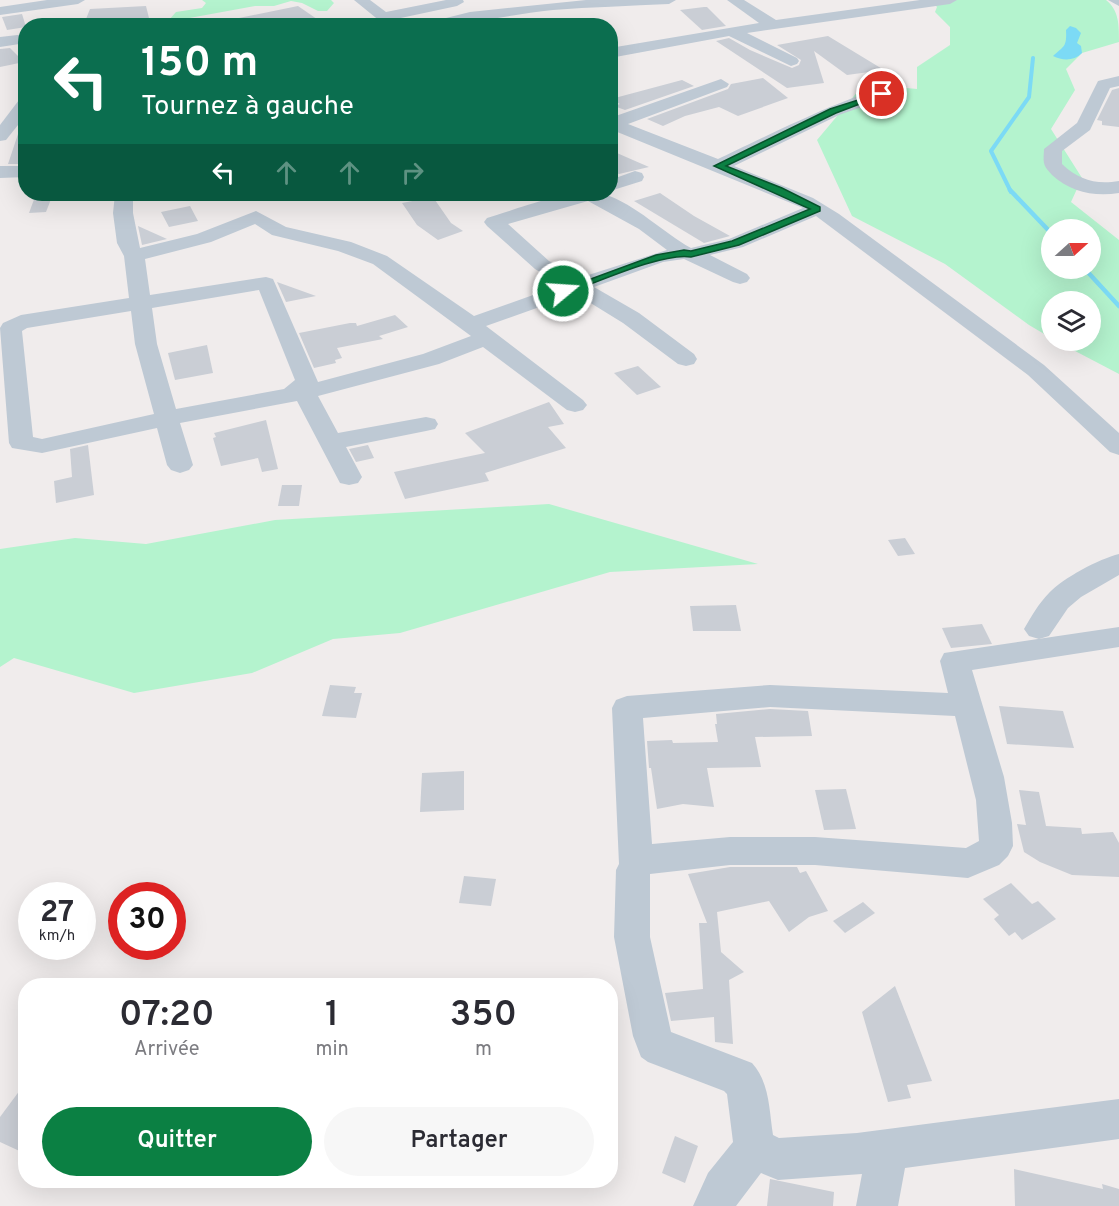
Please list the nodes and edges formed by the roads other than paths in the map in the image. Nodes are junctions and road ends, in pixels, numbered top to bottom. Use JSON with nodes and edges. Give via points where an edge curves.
{"nodes":[{"id":1,"x":78,"y":0,"type":"edge"},
{"id":2,"x":361,"y":0,"type":"edge"},
{"id":3,"x":469,"y":0,"type":"edge"},
{"id":4,"x":669,"y":0,"type":"edge"},
{"id":5,"x":734,"y":0,"type":"edge"},
{"id":6,"x":950,"y":0,"type":"edge"},
{"id":7,"x":1115,"y":0,"type":"edge"},
{"id":8,"x":1119,"y":2,"type":"edge"},
{"id":9,"x":796,"y":6,"type":"dead end"},
{"id":10,"x":0,"y":10,"type":"edge"},
{"id":11,"x":382,"y":18,"type":"edge"},
{"id":12,"x":402,"y":18,"type":"edge"},
{"id":13,"x":462,"y":18,"type":"edge"},
{"id":14,"x":809,"y":20,"type":"junction"},
{"id":15,"x":773,"y":25,"type":"junction"},
{"id":16,"x":731,"y":31,"type":"junction"},
{"id":17,"x":18,"y":39,"type":"edge"},
{"id":18,"x":0,"y":42,"type":"edge"},
{"id":19,"x":618,"y":51,"type":"edge"},
{"id":20,"x":790,"y":61,"type":"dead end"},
{"id":21,"x":1119,"y":81,"type":"edge"},
{"id":22,"x":722,"y":84,"type":"dead end"},
{"id":23,"x":898,"y":89,"type":"dead end"},
{"id":24,"x":18,"y":105,"type":"edge"},
{"id":25,"x":618,"y":126,"type":"edge"},
{"id":26,"x":618,"y":129,"type":"edge"},
{"id":27,"x":0,"y":136,"type":"edge"},
{"id":28,"x":719,"y":166,"type":"junction"},
{"id":29,"x":18,"y":171,"type":"edge"},
{"id":30,"x":0,"y":172,"type":"edge"},
{"id":31,"x":636,"y":177,"type":"dead end"},
{"id":32,"x":618,"y":183,"type":"edge"},
{"id":33,"x":1119,"y":187,"type":"edge"},
{"id":34,"x":124,"y":201,"type":"edge"},
{"id":35,"x":259,"y":201,"type":"edge"},
{"id":36,"x":566,"y":201,"type":"edge"},
{"id":37,"x":603,"y":201,"type":"edge"},
{"id":38,"x":817,"y":209,"type":"junction"},
{"id":39,"x":256,"y":217,"type":"junction"},
{"id":40,"x":687,"y":253,"type":"junction"},
{"id":41,"x":134,"y":256,"type":"junction"},
{"id":42,"x":740,"y":278,"type":"dead end"},
{"id":43,"x":579,"y":285,"type":"junction"},
{"id":44,"x":139,"y":303,"type":"junction"},
{"id":45,"x":478,"y":331,"type":"junction"},
{"id":46,"x":686,"y":359,"type":"dead end"},
{"id":47,"x":298,"y":392,"type":"junction"},
{"id":48,"x":576,"y":405,"type":"dead end"},
{"id":49,"x":168,"y":417,"type":"junction"},
{"id":50,"x":426,"y":424,"type":"dead end"},
{"id":51,"x":332,"y":442,"type":"junction"},
{"id":52,"x":1119,"y":447,"type":"edge"},
{"id":53,"x":180,"y":465,"type":"dead end"},
{"id":54,"x":349,"y":477,"type":"dead end"},
{"id":55,"x":1119,"y":563,"type":"edge"},
{"id":56,"x":1039,"y":629,"type":"dead end"},
{"id":57,"x":1119,"y":637,"type":"edge"},
{"id":58,"x":965,"y":705,"type":"junction"},
{"id":59,"x":636,"y":864,"type":"junction"},
{"id":60,"x":1119,"y":1119,"type":"edge"},
{"id":61,"x":754,"y":1148,"type":"junction"},
{"id":62,"x":888,"y":1150,"type":"junction"},
{"id":63,"x":714,"y":1206,"type":"edge"},
{"id":64,"x":877,"y":1206,"type":"edge"}],
"edges":[{"from":1,"to":10,"type":"street"},
{"from":2,"to":11,"type":"street"},
{"from":3,"to":12,"type":"street"},
{"from":4,"to":13,"type":"street","via":[[553,6]]},
{"from":5,"to":15,"type":"street"},
{"from":6,"to":14,"type":"street"},
{"from":7,"to":8,"type":"street"},
{"from":9,"to":14,"type":"street"},
{"from":14,"to":15,"type":"street"},
{"from":15,"to":16,"type":"street"},
{"from":16,"to":19,"type":"street"},
{"from":16,"to":20,"type":"street"},
{"from":17,"to":18,"type":"street"},
{"from":21,"to":33,"type":"street","via":[[1104,84],[1083,126],[1053,149],[1053,165],[1068,180],[1096,190]]},
{"from":22,"to":25,"type":"street"},
{"from":23,"to":28,"type":"street","via":[[833,111]]},
{"from":24,"to":27,"type":"street"},
{"from":26,"to":28,"type":"street"},
{"from":28,"to":38,"type":"street"},
{"from":29,"to":30,"type":"street"},
{"from":31,"to":32,"type":"street"},
{"from":34,"to":41,"type":"street","via":[[127,243]]},
{"from":35,"to":39,"type":"street"},
{"from":36,"to":43,"type":"street","via":[[494,222],[542,266]]},
{"from":37,"to":40,"type":"street"},
{"from":38,"to":40,"type":"street","via":[[736,243]]},
{"from":38,"to":52,"type":"street","via":[[1035,370]]},
{"from":39,"to":41,"type":"street","via":[[204,238]]},
{"from":39,"to":45,"type":"street","via":[[279,231],[344,246],[380,260]]},
{"from":40,"to":42,"type":"street"},
{"from":40,"to":43,"type":"street","via":[[660,257]]},
{"from":41,"to":44,"type":"street"},
{"from":43,"to":45,"type":"street"},
{"from":43,"to":46,"type":"street"},
{"from":44,"to":47,"type":"street","via":[[266,283],[307,382]]},
{"from":44,"to":49,"type":"street","via":[[152,371]]},
{"from":44,"to":49,"type":"street","via":[[11,328],[21,443],[42,446]]},
{"from":45,"to":47,"type":"street","via":[[431,358]]},
{"from":45,"to":48,"type":"street"},
{"from":47,"to":49,"type":"street"},
{"from":47,"to":51,"type":"street","via":[[307,397]]},
{"from":49,"to":53,"type":"street"},
{"from":50,"to":51,"type":"street"},
{"from":51,"to":54,"type":"street"},
{"from":55,"to":56,"type":"street","via":[[1058,601]]},
{"from":57,"to":58,"type":"street","via":[[955,661]]},
{"from":58,"to":59,"type":"street","via":[[770,696],[627,708]]},
{"from":58,"to":59,"type":"street","via":[[997,823],[996,846],[987,855],[968,863],[815,851],[730,851],[642,860]]},
{"from":59,"to":61,"type":"street","via":[[632,937],[652,1036],[662,1049],[738,1077],[746,1086]]},
{"from":60,"to":62,"type":"street"},
{"from":61,"to":62,"type":"street","via":[[777,1159]]},
{"from":61,"to":63,"type":"street"},
{"from":62,"to":64,"type":"street"}]}
